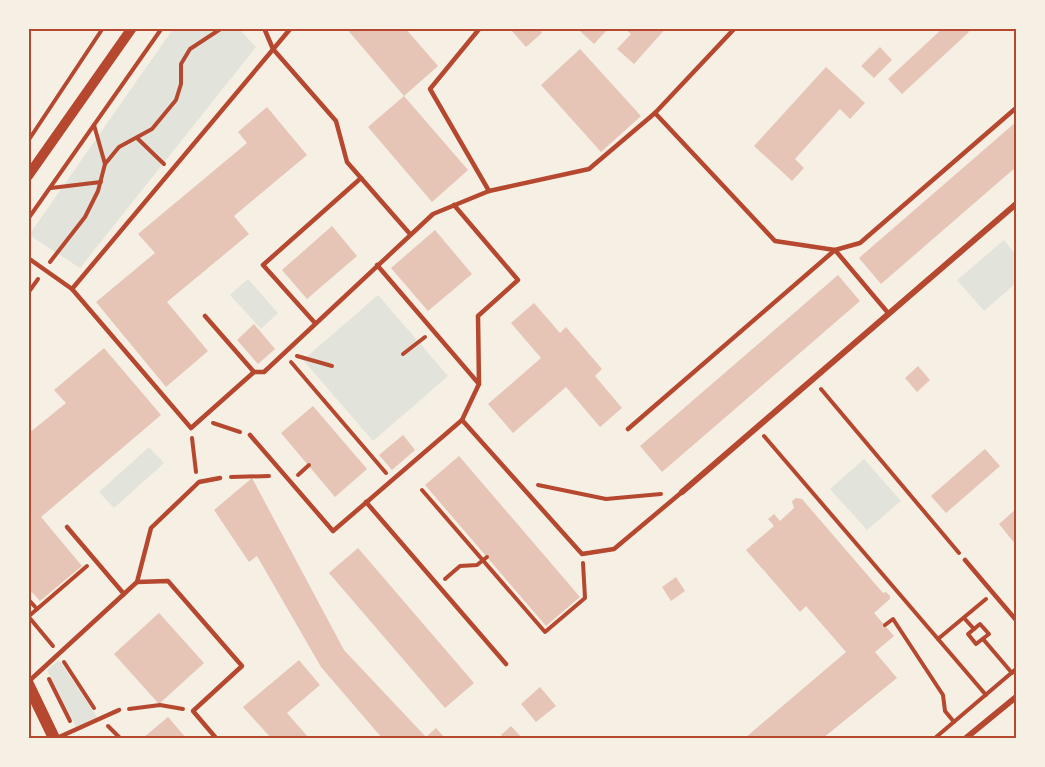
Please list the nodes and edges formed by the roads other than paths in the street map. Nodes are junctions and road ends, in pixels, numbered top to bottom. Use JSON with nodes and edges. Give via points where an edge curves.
{"nodes":[{"id":1,"x":132,"y":28,"type":"edge"},
{"id":2,"x":264,"y":28,"type":"edge"},
{"id":3,"x":291,"y":28,"type":"edge"},
{"id":4,"x":480,"y":28,"type":"edge"},
{"id":5,"x":735,"y":28,"type":"edge"},
{"id":6,"x":273,"y":49,"type":"junction"},
{"id":7,"x":1017,"y":108,"type":"edge"},
{"id":8,"x":655,"y":113,"type":"junction"},
{"id":9,"x":28,"y":176,"type":"edge"},
{"id":10,"x":361,"y":178,"type":"junction"},
{"id":11,"x":489,"y":190,"type":"junction"},
{"id":12,"x":1017,"y":204,"type":"edge"},
{"id":13,"x":454,"y":205,"type":"junction"},
{"id":14,"x":410,"y":234,"type":"junction"},
{"id":15,"x":835,"y":250,"type":"junction"},
{"id":16,"x":28,"y":258,"type":"edge"},
{"id":17,"x":377,"y":265,"type":"junction"},
{"id":18,"x":72,"y":290,"type":"junction"},
{"id":19,"x":890,"y":314,"type":"junction"},
{"id":20,"x":205,"y":316,"type":"dead end"},
{"id":21,"x":315,"y":323,"type":"junction"},
{"id":22,"x":254,"y":372,"type":"junction"},
{"id":23,"x":479,"y":384,"type":"junction"},
{"id":24,"x":462,"y":420,"type":"junction"},
{"id":25,"x":628,"y":429,"type":"dead end"},
{"id":26,"x":250,"y":435,"type":"road end"},
{"id":27,"x":220,"y":478,"type":"road end"},
{"id":28,"x":682,"y":492,"type":"joint"},
{"id":29,"x":366,"y":502,"type":"junction"},
{"id":30,"x":67,"y":527,"type":"dead end"},
{"id":31,"x":965,"y":561,"type":"road end"},
{"id":32,"x":137,"y":582,"type":"junction"},
{"id":33,"x":124,"y":594,"type":"junction"},
{"id":34,"x":1017,"y":620,"type":"edge"},
{"id":35,"x":506,"y":664,"type":"dead end"},
{"id":36,"x":28,"y":683,"type":"edge"},
{"id":37,"x":1017,"y":697,"type":"edge"},
{"id":38,"x":118,"y":710,"type":"road end"},
{"id":39,"x":56,"y":738,"type":"edge"},
{"id":40,"x":216,"y":738,"type":"edge"},
{"id":41,"x":966,"y":738,"type":"edge"}],
"edges":[{"from":1,"to":9,"type":"street"},
{"from":2,"to":6,"type":"lane"},
{"from":3,"to":6,"type":"lane"},
{"from":4,"to":11,"type":"lane","via":[[430,89]]},
{"from":5,"to":8,"type":"lane"},
{"from":6,"to":10,"type":"lane","via":[[336,121],[347,162]]},
{"from":6,"to":18,"type":"lane"},
{"from":7,"to":15,"type":"lane","via":[[860,243]]},
{"from":8,"to":11,"type":"lane","via":[[589,169]]},
{"from":8,"to":15,"type":"lane","via":[[775,241]]},
{"from":10,"to":14,"type":"lane"},
{"from":10,"to":21,"type":"lane","via":[[263,265]]},
{"from":11,"to":13,"type":"lane"},
{"from":12,"to":19,"type":"street"},
{"from":13,"to":14,"type":"lane","via":[[434,214]]},
{"from":13,"to":23,"type":"lane","via":[[518,280],[478,316]]},
{"from":14,"to":17,"type":"lane"},
{"from":15,"to":19,"type":"lane"},
{"from":15,"to":25,"type":"lane"},
{"from":16,"to":18,"type":"lane"},
{"from":17,"to":21,"type":"lane"},
{"from":17,"to":23,"type":"lane"},
{"from":18,"to":22,"type":"lane","via":[[191,428]]},
{"from":19,"to":28,"type":"street"},
{"from":20,"to":22,"type":"lane"},
{"from":21,"to":22,"type":"lane","via":[[264,372]]},
{"from":23,"to":24,"type":"lane"},
{"from":24,"to":28,"type":"lane","via":[[582,554],[614,549]]},
{"from":24,"to":29,"type":"lane"},
{"from":26,"to":29,"type":"lane","via":[[333,531]]},
{"from":27,"to":32,"type":"lane","via":[[199,482],[151,528]]},
{"from":29,"to":35,"type":"lane"},
{"from":30,"to":33,"type":"lane"},
{"from":31,"to":34,"type":"lane"},
{"from":32,"to":33,"type":"lane"},
{"from":32,"to":40,"type":"lane","via":[[168,581],[242,666],[193,711]]},
{"from":33,"to":36,"type":"lane"},
{"from":36,"to":39,"type":"main road"},
{"from":37,"to":41,"type":"street"},
{"from":38,"to":39,"type":"lane"}]}
